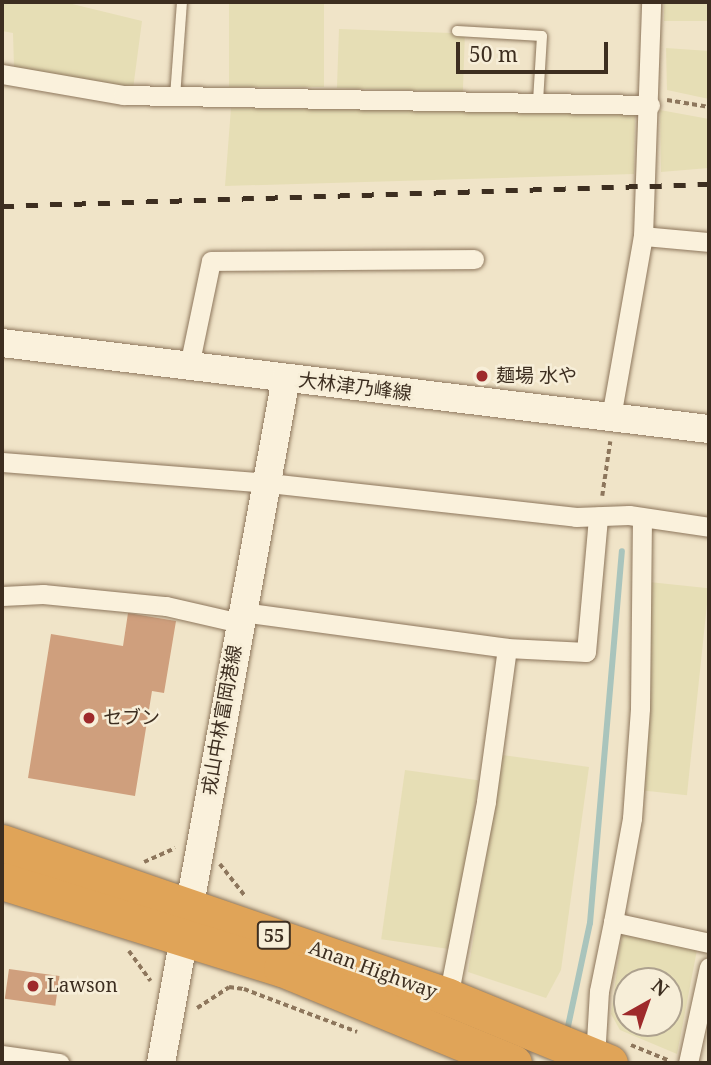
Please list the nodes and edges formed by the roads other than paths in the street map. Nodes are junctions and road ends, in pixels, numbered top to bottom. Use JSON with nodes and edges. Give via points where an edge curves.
{"nodes":[{"id":1,"x":182,"y":2,"type":"edge"},
{"id":2,"x":651,"y":2,"type":"edge"},
{"id":3,"x":457,"y":30,"type":"dead end"},
{"id":4,"x":2,"y":74,"type":"edge"},
{"id":5,"x":175,"y":97,"type":"junction"},
{"id":6,"x":650,"y":101,"type":"junction"},
{"id":7,"x":538,"y":102,"type":"junction"},
{"id":8,"x":643,"y":236,"type":"junction"},
{"id":9,"x":709,"y":242,"type":"edge"},
{"id":10,"x":474,"y":258,"type":"dead end"},
{"id":11,"x":2,"y":343,"type":"edge"},
{"id":12,"x":189,"y":366,"type":"junction"},
{"id":13,"x":286,"y":378,"type":"junction"},
{"id":14,"x":611,"y":425,"type":"junction"},
{"id":15,"x":709,"y":429,"type":"edge"},
{"id":16,"x":2,"y":462,"type":"edge"},
{"id":17,"x":269,"y":483,"type":"junction"},
{"id":18,"x":598,"y":517,"type":"junction"},
{"id":19,"x":642,"y":518,"type":"junction"},
{"id":20,"x":709,"y":527,"type":"edge"},
{"id":21,"x":2,"y":596,"type":"edge"},
{"id":22,"x":241,"y":617,"type":"junction"},
{"id":23,"x":507,"y":648,"type":"junction"},
{"id":24,"x":2,"y":843,"type":"edge"},
{"id":25,"x":2,"y":881,"type":"edge"},
{"id":26,"x":187,"y":921,"type":"junction"},
{"id":27,"x":613,"y":922,"type":"junction"},
{"id":28,"x":709,"y":943,"type":"edge"},
{"id":29,"x":709,"y":967,"type":"edge"},
{"id":30,"x":448,"y":997,"type":"junction"},
{"id":31,"x":2,"y":1055,"type":"edge"},
{"id":32,"x":597,"y":1059,"type":"edge"},
{"id":33,"x":59,"y":1063,"type":"edge"},
{"id":34,"x":162,"y":1063,"type":"edge"},
{"id":35,"x":513,"y":1063,"type":"edge"},
{"id":36,"x":688,"y":1063,"type":"edge"}],
"edges":[{"from":1,"to":5,"type":"lane"},
{"from":2,"to":6,"type":"street"},
{"from":3,"to":7,"type":"lane","via":[[542,36]]},
{"from":4,"to":5,"type":"street","via":[[123,95]]},
{"from":5,"to":7,"type":"street"},
{"from":6,"to":7,"type":"street"},
{"from":6,"to":8,"type":"street"},
{"from":8,"to":9,"type":"street"},
{"from":8,"to":14,"type":"street"},
{"from":10,"to":12,"type":"street","via":[[211,261]]},
{"from":11,"to":12,"type":"main road","name":"大林津乃峰線"},
{"from":12,"to":13,"type":"main road","name":"大林津乃峰線"},
{"from":13,"to":14,"type":"main road","name":"大林津乃峰線"},
{"from":13,"to":17,"type":"main road","name":"戎山中林富岡港線"},
{"from":14,"to":15,"type":"main road","name":"大林津乃峰線"},
{"from":16,"to":17,"type":"street"},
{"from":17,"to":18,"type":"street"},
{"from":17,"to":22,"type":"main road","name":"戎山中林富岡港線"},
{"from":18,"to":19,"type":"street"},
{"from":18,"to":23,"type":"street","via":[[586,652]]},
{"from":19,"to":20,"type":"street"},
{"from":19,"to":27,"type":"street","via":[[640,708],[632,818]]},
{"from":21,"to":22,"type":"street","via":[[43,594]]},
{"from":22,"to":23,"type":"street"},
{"from":22,"to":26,"type":"main road","name":"戎山中林富岡港線"},
{"from":23,"to":30,"type":"street","via":[[486,802]]},
{"from":24,"to":26,"type":"highway","name":"Anan Highway","number":"55"},
{"from":25,"to":26,"type":"highway","name":"Anan Highway","number":"55"},
{"from":26,"to":30,"type":"highway","name":"Anan Highway","number":"55"},
{"from":26,"to":34,"type":"main road","name":"戎山中林富岡港線"},
{"from":26,"to":35,"type":"highway","name":"Anan Highway","number":"55","via":[[282,968]]},
{"from":27,"to":28,"type":"street"},
{"from":27,"to":32,"type":"street","via":[[599,992]]},
{"from":29,"to":36,"type":"street"},
{"from":30,"to":32,"type":"highway","name":"Anan Highway","number":"55"},
{"from":31,"to":33,"type":"street"}]}
